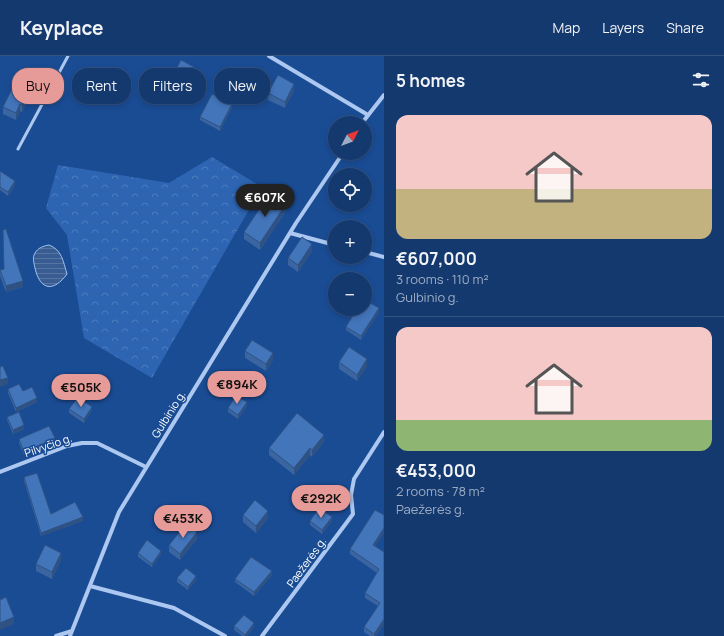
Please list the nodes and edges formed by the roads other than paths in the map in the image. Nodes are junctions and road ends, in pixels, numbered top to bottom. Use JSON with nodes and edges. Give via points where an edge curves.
{"nodes":[{"id":1,"x":68,"y":56,"type":"edge"},
{"id":2,"x":269,"y":56,"type":"edge"},
{"id":3,"x":384,"y":95,"type":"edge"},
{"id":4,"x":368,"y":115,"type":"joint"},
{"id":5,"x":18,"y":149,"type":"dead end"},
{"id":6,"x":337,"y":160,"type":"edge"},
{"id":7,"x":290,"y":233,"type":"junction"},
{"id":8,"x":328,"y":243,"type":"edge"},
{"id":9,"x":372,"y":254,"type":"edge"},
{"id":10,"x":384,"y":257,"type":"edge"},
{"id":11,"x":384,"y":432,"type":"edge"},
{"id":12,"x":146,"y":467,"type":"junction"},
{"id":13,"x":0,"y":472,"type":"edge"},
{"id":14,"x":90,"y":586,"type":"junction"},
{"id":15,"x":72,"y":631,"type":"junction"},
{"id":16,"x":56,"y":636,"type":"edge"},
{"id":17,"x":70,"y":636,"type":"edge"},
{"id":18,"x":225,"y":636,"type":"edge"},
{"id":19,"x":262,"y":636,"type":"edge"}],
"edges":[{"from":1,"to":5,"type":"lane"},
{"from":2,"to":4,"type":"street"},
{"from":3,"to":4,"type":"street"},
{"from":6,"to":7,"type":"street","name":"Gulbinio g."},
{"from":7,"to":8,"type":"street"},
{"from":7,"to":12,"type":"street","name":"Gulbinio g."},
{"from":9,"to":10,"type":"street"},
{"from":11,"to":19,"type":"street","name":"Paežerės g.","via":[[354,479],[351,496],[353,514]]},
{"from":12,"to":13,"type":"street","name":"Pilvyčio g.","via":[[97,443],[82,443],[67,446]]},
{"from":12,"to":14,"type":"street","name":"Gulbinio g.","via":[[119,512]]},
{"from":14,"to":15,"type":"street","name":"Gulbinio g."},
{"from":14,"to":18,"type":"street","via":[[174,608]]},
{"from":15,"to":16,"type":"street"},
{"from":15,"to":17,"type":"street","name":"Gulbinio g."}]}
